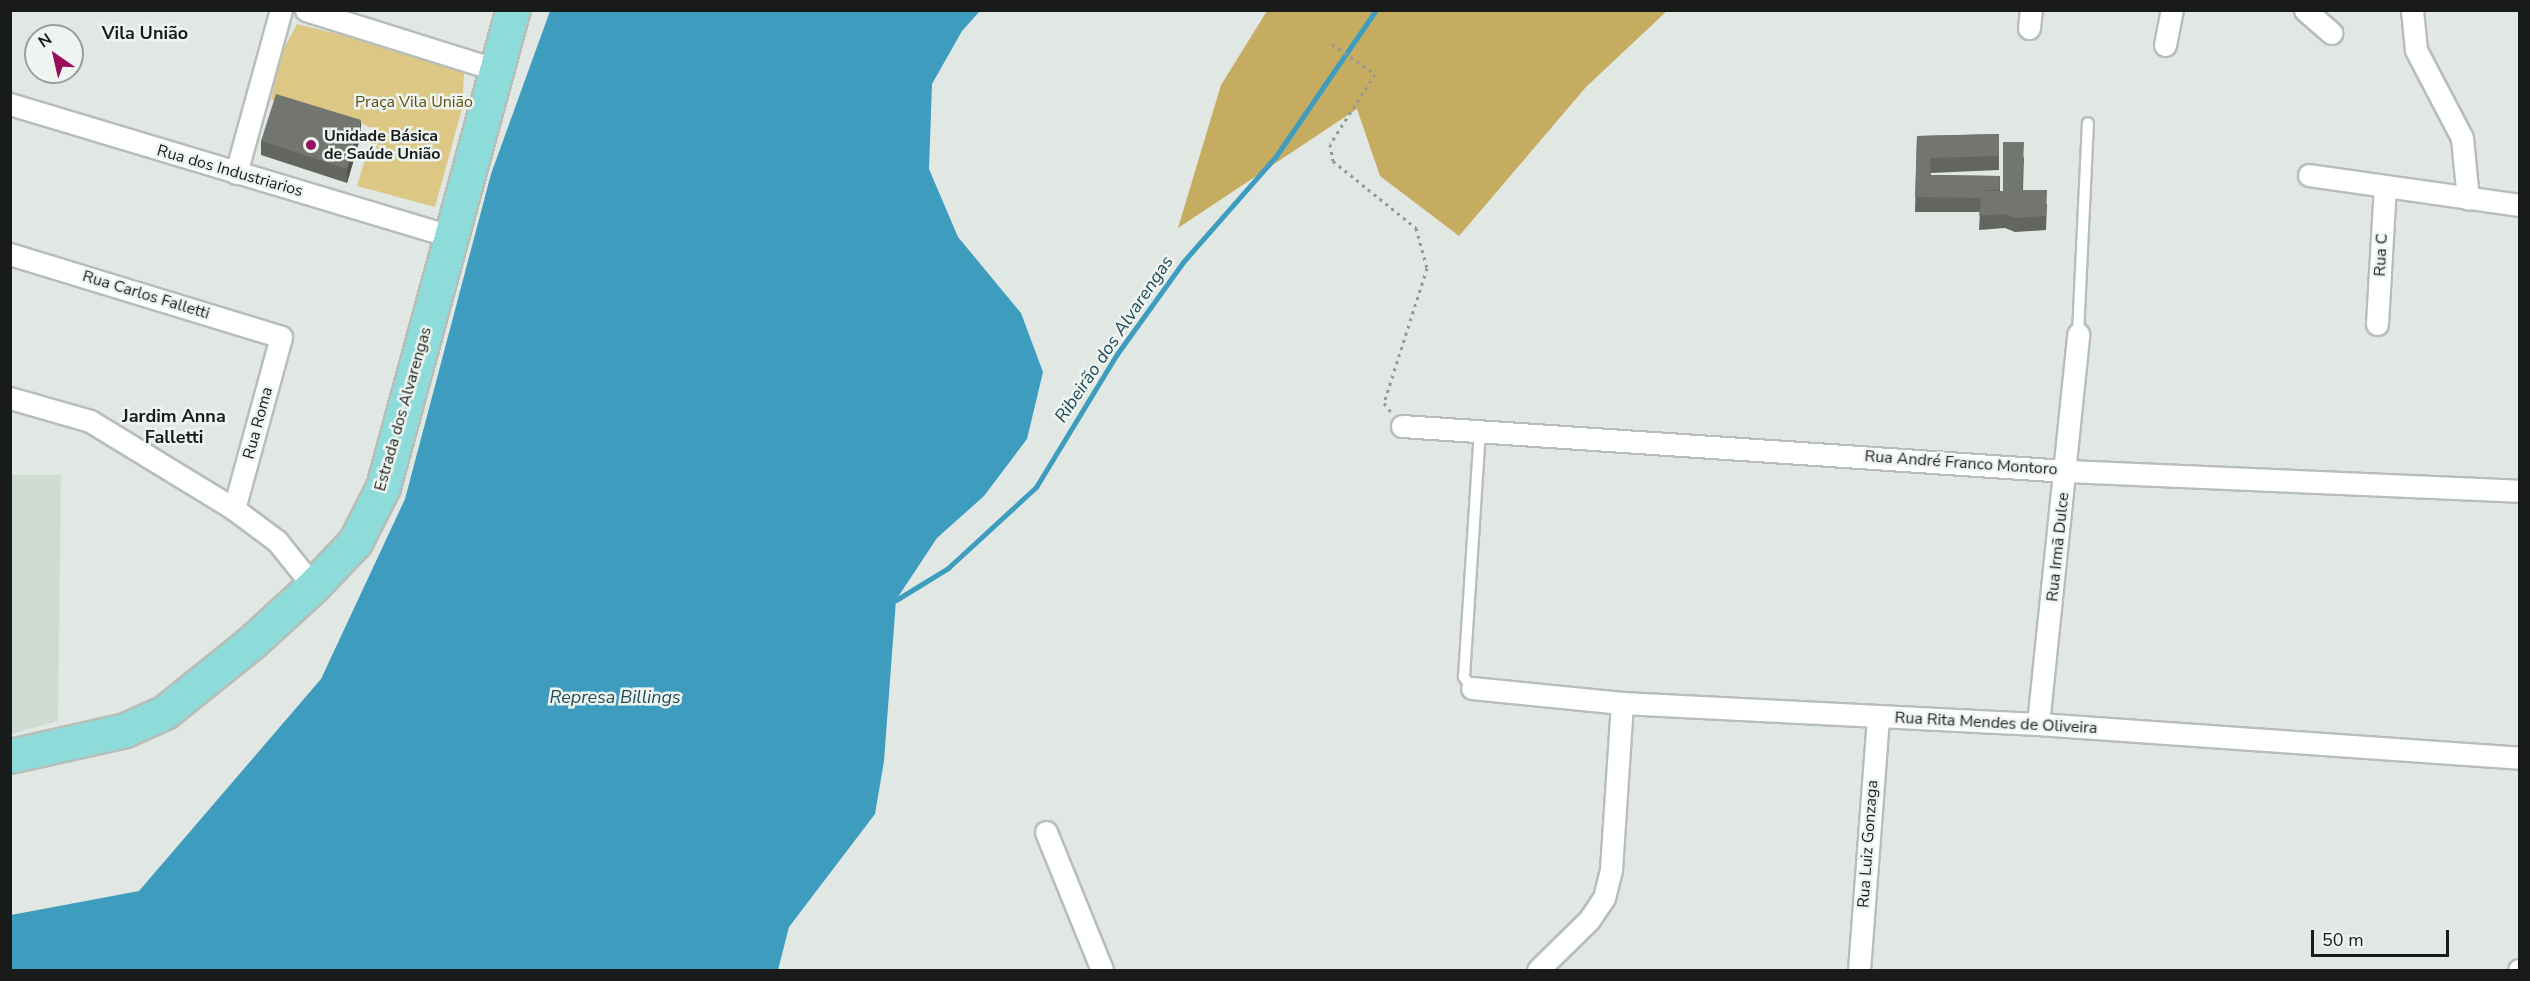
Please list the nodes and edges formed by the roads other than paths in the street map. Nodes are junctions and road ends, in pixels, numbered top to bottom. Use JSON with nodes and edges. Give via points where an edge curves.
{"nodes":[{"id":1,"x":281,"y":10,"type":"edge"},
{"id":2,"x":513,"y":10,"type":"edge"},
{"id":3,"x":2172,"y":10,"type":"edge"},
{"id":4,"x":2305,"y":10,"type":"edge"},
{"id":5,"x":2412,"y":10,"type":"edge"},
{"id":6,"x":314,"y":12,"type":"edge"},
{"id":7,"x":2331,"y":33,"type":"dead end"},
{"id":8,"x":2165,"y":45,"type":"dead end"},
{"id":9,"x":497,"y":70,"type":"junction"},
{"id":10,"x":10,"y":104,"type":"edge"},
{"id":11,"x":2088,"y":123,"type":"dead end"},
{"id":12,"x":236,"y":173,"type":"junction"},
{"id":13,"x":2309,"y":175,"type":"dead end"},
{"id":14,"x":2385,"y":187,"type":"junction"},
{"id":15,"x":2468,"y":199,"type":"junction"},
{"id":16,"x":2520,"y":205,"type":"edge"},
{"id":17,"x":451,"y":236,"type":"junction"},
{"id":18,"x":10,"y":254,"type":"edge"},
{"id":19,"x":2378,"y":324,"type":"dead end"},
{"id":20,"x":2078,"y":334,"type":"joint"},
{"id":21,"x":281,"y":337,"type":"joint"},
{"id":22,"x":10,"y":398,"type":"edge"},
{"id":23,"x":1402,"y":426,"type":"road end"},
{"id":24,"x":1480,"y":431,"type":"junction"},
{"id":25,"x":2066,"y":471,"type":"junction"},
{"id":26,"x":2520,"y":491,"type":"edge"},
{"id":27,"x":234,"y":509,"type":"junction"},
{"id":28,"x":314,"y":586,"type":"junction"},
{"id":29,"x":1472,"y":688,"type":"joint"},
{"id":30,"x":1622,"y":703,"type":"junction"},
{"id":31,"x":1878,"y":717,"type":"junction"},
{"id":32,"x":2038,"y":724,"type":"junction"},
{"id":33,"x":10,"y":756,"type":"edge"},
{"id":34,"x":2520,"y":758,"type":"edge"},
{"id":35,"x":1046,"y":832,"type":"dead end"},
{"id":36,"x":1102,"y":970,"type":"edge"},
{"id":37,"x":1538,"y":970,"type":"edge"},
{"id":38,"x":1860,"y":970,"type":"edge"}],
"edges":[{"from":1,"to":12,"type":"street"},
{"from":2,"to":9,"type":"main road","name":"Estrada dos Alvarengas"},
{"from":3,"to":8,"type":"street"},
{"from":4,"to":7,"type":"street"},
{"from":5,"to":15,"type":"street","via":[[2416,50],[2462,138]]},
{"from":6,"to":9,"type":"street"},
{"from":9,"to":17,"type":"main road","name":"Estrada dos Alvarengas"},
{"from":10,"to":12,"type":"street","name":"Rua dos Industriarios"},
{"from":11,"to":20,"type":"lane"},
{"from":12,"to":17,"type":"street","name":"Rua dos Industriarios"},
{"from":13,"to":14,"type":"street"},
{"from":14,"to":15,"type":"street"},
{"from":14,"to":19,"type":"street","name":"Rua C"},
{"from":15,"to":16,"type":"street"},
{"from":17,"to":28,"type":"main road","name":"Estrada dos Alvarengas","via":[[382,487],[354,542]]},
{"from":18,"to":21,"type":"street","name":"Rua Carlos Falletti"},
{"from":20,"to":25,"type":"street","name":"Rua Irmã Dulce"},
{"from":21,"to":27,"type":"street","name":"Rua Roma"},
{"from":22,"to":27,"type":"street","via":[[90,421]]},
{"from":23,"to":24,"type":"street","name":"Rua André Franco Montoro"},
{"from":24,"to":25,"type":"street","name":"Rua André Franco Montoro"},
{"from":24,"to":29,"type":"lane","via":[[1464,677]]},
{"from":25,"to":26,"type":"street","name":"Rua André Franco Montoro"},
{"from":25,"to":32,"type":"street","name":"Rua Irmã Dulce"},
{"from":27,"to":28,"type":"street","via":[[277,541]]},
{"from":28,"to":33,"type":"main road","name":"Estrada dos Alvarengas","via":[[165,712],[124,730]]},
{"from":29,"to":30,"type":"street","name":"Rua Rita Mendes de Oliveira"},
{"from":30,"to":31,"type":"street","name":"Rua Rita Mendes de Oliveira"},
{"from":30,"to":37,"type":"street","via":[[1611,869],[1604,897],[1589,920]]},
{"from":31,"to":32,"type":"street","name":"Rua Rita Mendes de Oliveira"},
{"from":31,"to":38,"type":"street","name":"Rua Luiz Gonzaga"},
{"from":32,"to":34,"type":"street","name":"Rua Rita Mendes de Oliveira"},
{"from":35,"to":36,"type":"street"}]}
